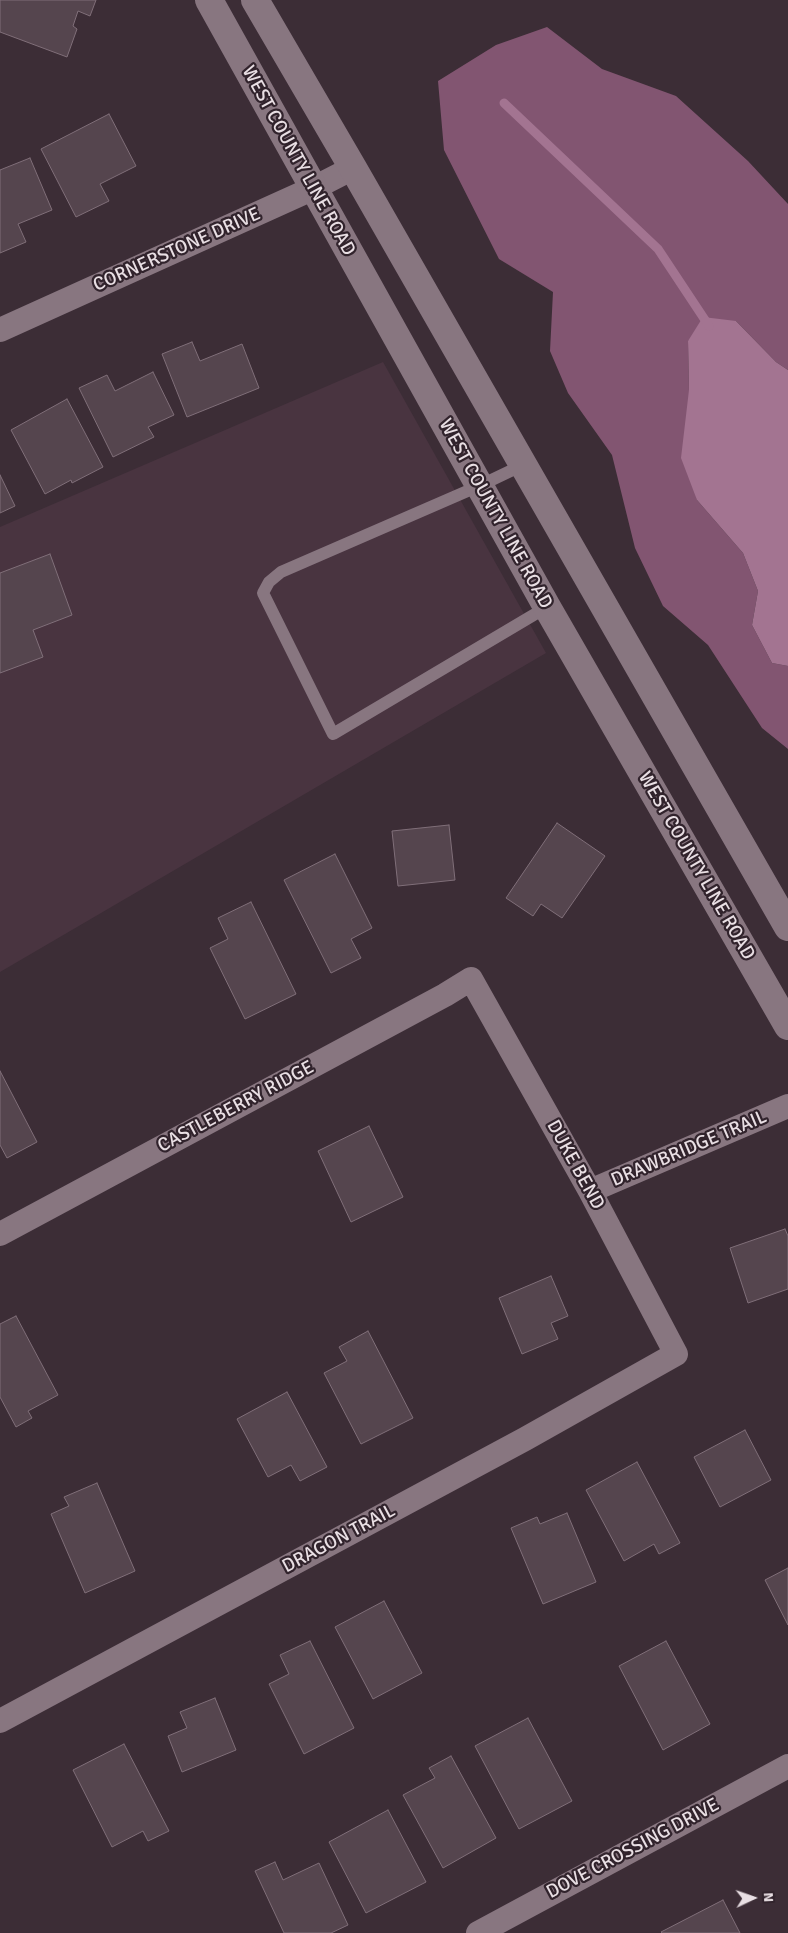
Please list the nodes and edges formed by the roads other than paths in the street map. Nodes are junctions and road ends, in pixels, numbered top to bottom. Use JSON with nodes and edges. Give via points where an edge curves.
{"nodes":[{"id":1,"x":208,"y":0,"type":"edge"},
{"id":2,"x":255,"y":0,"type":"edge"},
{"id":3,"x":353,"y":168,"type":"junction"},
{"id":4,"x":314,"y":188,"type":"junction"},
{"id":5,"x":0,"y":330,"type":"edge"},
{"id":6,"x":523,"y":465,"type":"junction"},
{"id":7,"x":479,"y":486,"type":"junction"},
{"id":8,"x":547,"y":607,"type":"junction"},
{"id":9,"x":788,"y":927,"type":"edge"},
{"id":10,"x":471,"y":979,"type":"joint"},
{"id":11,"x":788,"y":1026,"type":"edge"},
{"id":12,"x":788,"y":1106,"type":"edge"},
{"id":13,"x":590,"y":1191,"type":"junction"},
{"id":14,"x":0,"y":1234,"type":"edge"},
{"id":15,"x":676,"y":1354,"type":"joint"},
{"id":16,"x":0,"y":1720,"type":"edge"},
{"id":17,"x":788,"y":1766,"type":"edge"},
{"id":18,"x":478,"y":1933,"type":"edge"}],
"edges":[{"from":1,"to":4,"type":"main road","name":"WEST COUNTY LINE ROAD"},
{"from":2,"to":3,"type":"main road"},
{"from":3,"to":4,"type":"street","name":"CORNERSTONE DRIVE"},
{"from":3,"to":6,"type":"main road"},
{"from":4,"to":5,"type":"street","name":"CORNERSTONE DRIVE"},
{"from":4,"to":7,"type":"main road","name":"WEST COUNTY LINE ROAD"},
{"from":6,"to":7,"type":"lane"},
{"from":6,"to":9,"type":"main road"},
{"from":7,"to":8,"type":"main road","name":"WEST COUNTY LINE ROAD"},
{"from":7,"to":8,"type":"lane","via":[[282,572],[269,582],[263,593],[333,734]]},
{"from":8,"to":11,"type":"main road","name":"WEST COUNTY LINE ROAD"},
{"from":10,"to":13,"type":"street","name":"DUKE BEND"},
{"from":10,"to":14,"type":"street","name":"CASTLEBERRY RIDGE","via":[[445,996]]},
{"from":12,"to":13,"type":"street","name":"DRAWBRIDGE TRAIL"},
{"from":13,"to":15,"type":"street","name":"DUKE BEND"},
{"from":15,"to":16,"type":"street","name":"DRAGON TRAIL","via":[[525,1439]]},
{"from":17,"to":18,"type":"street","name":"DOVE CROSSING DRIVE"}]}
